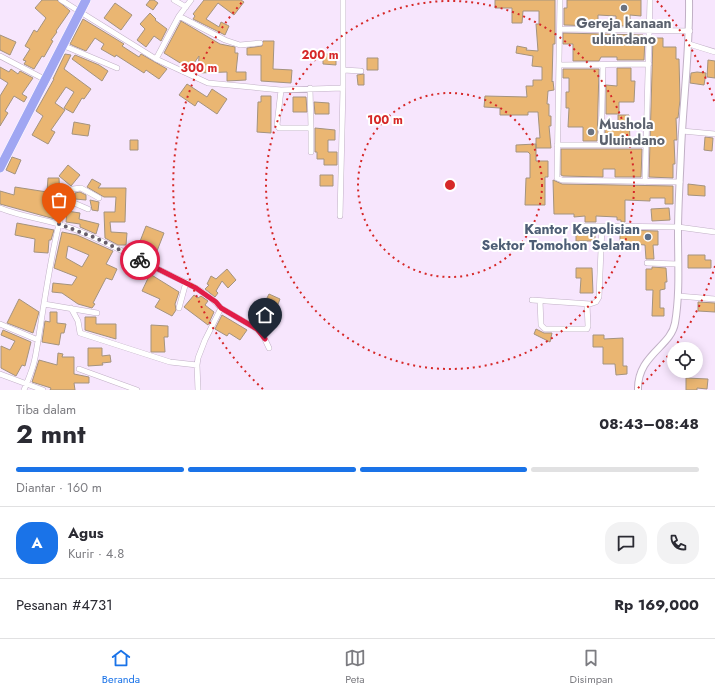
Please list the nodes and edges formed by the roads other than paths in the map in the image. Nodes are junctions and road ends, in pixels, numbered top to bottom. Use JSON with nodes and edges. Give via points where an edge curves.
{"nodes":[{"id":1,"x":61,"y":0,"type":"edge"},
{"id":2,"x":86,"y":0,"type":"edge"},
{"id":3,"x":174,"y":0,"type":"edge"},
{"id":4,"x":191,"y":0,"type":"edge"},
{"id":5,"x":343,"y":0,"type":"edge"},
{"id":6,"x":560,"y":0,"type":"edge"},
{"id":7,"x":650,"y":0,"type":"edge"},
{"id":8,"x":689,"y":0,"type":"edge"},
{"id":9,"x":186,"y":7,"type":"junction"},
{"id":10,"x":79,"y":11,"type":"junction"},
{"id":11,"x":179,"y":16,"type":"junction"},
{"id":12,"x":560,"y":29,"type":"junction"},
{"id":13,"x":649,"y":30,"type":"junction"},
{"id":14,"x":690,"y":31,"type":"junction"},
{"id":15,"x":260,"y":43,"type":"dead end"},
{"id":16,"x":690,"y":44,"type":"junction"},
{"id":17,"x":62,"y":45,"type":"junction"},
{"id":18,"x":715,"y":52,"type":"edge"},
{"id":19,"x":0,"y":56,"type":"edge"},
{"id":20,"x":156,"y":59,"type":"junction"},
{"id":21,"x":649,"y":64,"type":"junction"},
{"id":22,"x":560,"y":65,"type":"junction"},
{"id":23,"x":603,"y":65,"type":"junction"},
{"id":24,"x":117,"y":68,"type":"dead end"},
{"id":25,"x":343,"y":70,"type":"junction"},
{"id":26,"x":361,"y":71,"type":"dead end"},
{"id":27,"x":44,"y":79,"type":"junction"},
{"id":28,"x":310,"y":88,"type":"junction"},
{"id":29,"x":343,"y":88,"type":"junction"},
{"id":30,"x":281,"y":90,"type":"junction"},
{"id":31,"x":311,"y":128,"type":"junction"},
{"id":32,"x":682,"y":131,"type":"junction"},
{"id":33,"x":715,"y":134,"type":"edge"},
{"id":34,"x":557,"y":144,"type":"junction"},
{"id":35,"x":601,"y":144,"type":"junction"},
{"id":36,"x":646,"y":145,"type":"junction"},
{"id":37,"x":311,"y":152,"type":"dead end"},
{"id":38,"x":0,"y":168,"type":"edge"},
{"id":39,"x":645,"y":182,"type":"junction"},
{"id":40,"x":680,"y":182,"type":"junction"},
{"id":41,"x":99,"y":198,"type":"dead end"},
{"id":42,"x":67,"y":200,"type":"junction"},
{"id":43,"x":0,"y":208,"type":"edge"},
{"id":44,"x":88,"y":209,"type":"dead end"},
{"id":45,"x":340,"y":216,"type":"dead end"},
{"id":46,"x":59,"y":224,"type":"junction"},
{"id":47,"x":579,"y":226,"type":"dead end"},
{"id":48,"x":602,"y":226,"type":"junction"},
{"id":49,"x":678,"y":227,"type":"junction"},
{"id":50,"x":715,"y":232,"type":"edge"},
{"id":51,"x":647,"y":263,"type":"dead end"},
{"id":52,"x":678,"y":264,"type":"junction"},
{"id":53,"x":186,"y":282,"type":"junction"},
{"id":54,"x":678,"y":296,"type":"junction"},
{"id":55,"x":715,"y":299,"type":"edge"},
{"id":56,"x":532,"y":300,"type":"dead end"},
{"id":57,"x":540,"y":301,"type":"junction"},
{"id":58,"x":44,"y":304,"type":"junction"},
{"id":59,"x":587,"y":304,"type":"junction"},
{"id":60,"x":71,"y":308,"type":"junction"},
{"id":61,"x":179,"y":308,"type":"dead end"},
{"id":62,"x":221,"y":308,"type":"junction"},
{"id":63,"x":97,"y":313,"type":"dead end"},
{"id":64,"x":0,"y":324,"type":"edge"},
{"id":65,"x":38,"y":340,"type":"junction"},
{"id":66,"x":269,"y":348,"type":"dead end"},
{"id":67,"x":197,"y":365,"type":"junction"},
{"id":68,"x":79,"y":369,"type":"dead end"},
{"id":69,"x":0,"y":374,"type":"edge"},
{"id":70,"x":26,"y":384,"type":"junction"},
{"id":71,"x":24,"y":390,"type":"edge"},
{"id":72,"x":43,"y":390,"type":"edge"},
{"id":73,"x":136,"y":390,"type":"edge"},
{"id":74,"x":198,"y":390,"type":"edge"},
{"id":75,"x":638,"y":390,"type":"edge"}],
"edges":[{"from":1,"to":10,"type":"street"},
{"from":2,"to":10,"type":"highway"},
{"from":3,"to":9,"type":"street"},
{"from":4,"to":9,"type":"street"},
{"from":5,"to":25,"type":"street"},
{"from":6,"to":12,"type":"street"},
{"from":7,"to":13,"type":"street"},
{"from":8,"to":14,"type":"street"},
{"from":9,"to":11,"type":"street"},
{"from":10,"to":17,"type":"highway"},
{"from":10,"to":20,"type":"street"},
{"from":11,"to":15,"type":"street","via":[[230,42],[242,45]]},
{"from":11,"to":20,"type":"street"},
{"from":12,"to":13,"type":"street"},
{"from":12,"to":22,"type":"street"},
{"from":13,"to":14,"type":"street"},
{"from":13,"to":21,"type":"street"},
{"from":14,"to":16,"type":"street"},
{"from":16,"to":18,"type":"street"},
{"from":16,"to":32,"type":"street"},
{"from":17,"to":24,"type":"street"},
{"from":17,"to":27,"type":"highway"},
{"from":19,"to":27,"type":"street"},
{"from":20,"to":30,"type":"street","via":[[208,84]]},
{"from":21,"to":23,"type":"street"},
{"from":21,"to":36,"type":"street"},
{"from":22,"to":23,"type":"street"},
{"from":22,"to":34,"type":"street"},
{"from":23,"to":35,"type":"street"},
{"from":25,"to":26,"type":"street"},
{"from":25,"to":29,"type":"street"},
{"from":27,"to":38,"type":"highway"},
{"from":28,"to":29,"type":"street"},
{"from":28,"to":30,"type":"street"},
{"from":28,"to":31,"type":"street"},
{"from":29,"to":45,"type":"street"},
{"from":30,"to":31,"type":"street","via":[[278,127]]},
{"from":31,"to":37,"type":"street"},
{"from":32,"to":33,"type":"street"},
{"from":32,"to":40,"type":"street"},
{"from":34,"to":35,"type":"street"},
{"from":34,"to":39,"type":"street","via":[[558,179]]},
{"from":35,"to":36,"type":"street"},
{"from":36,"to":39,"type":"street"},
{"from":39,"to":40,"type":"street"},
{"from":40,"to":49,"type":"street"},
{"from":41,"to":42,"type":"street","via":[[76,188],[71,190]]},
{"from":42,"to":44,"type":"street"},
{"from":42,"to":46,"type":"street"},
{"from":43,"to":46,"type":"street","via":[[29,218]]},
{"from":46,"to":53,"type":"street","via":[[96,238]]},
{"from":46,"to":58,"type":"street"},
{"from":47,"to":48,"type":"street"},
{"from":48,"to":49,"type":"street"},
{"from":48,"to":59,"type":"street","via":[[598,297],[596,302]]},
{"from":49,"to":50,"type":"street"},
{"from":49,"to":52,"type":"street"},
{"from":51,"to":52,"type":"street"},
{"from":52,"to":54,"type":"street"},
{"from":53,"to":61,"type":"street"},
{"from":53,"to":62,"type":"street"},
{"from":54,"to":55,"type":"street"},
{"from":54,"to":75,"type":"street","via":[[675,325],[641,372]]},
{"from":56,"to":57,"type":"street"},
{"from":57,"to":59,"type":"street"},
{"from":57,"to":59,"type":"street","via":[[540,325],[545,329],[586,329]]},
{"from":58,"to":60,"type":"street"},
{"from":58,"to":65,"type":"street"},
{"from":60,"to":63,"type":"street"},
{"from":60,"to":67,"type":"street","via":[[78,321],[80,333],[170,362]]},
{"from":62,"to":66,"type":"street","via":[[262,333]]},
{"from":62,"to":67,"type":"street","via":[[205,340]]},
{"from":64,"to":65,"type":"street"},
{"from":65,"to":70,"type":"street"},
{"from":67,"to":74,"type":"street"},
{"from":68,"to":73,"type":"street"},
{"from":69,"to":70,"type":"street"},
{"from":70,"to":71,"type":"street"},
{"from":70,"to":72,"type":"street"}]}
